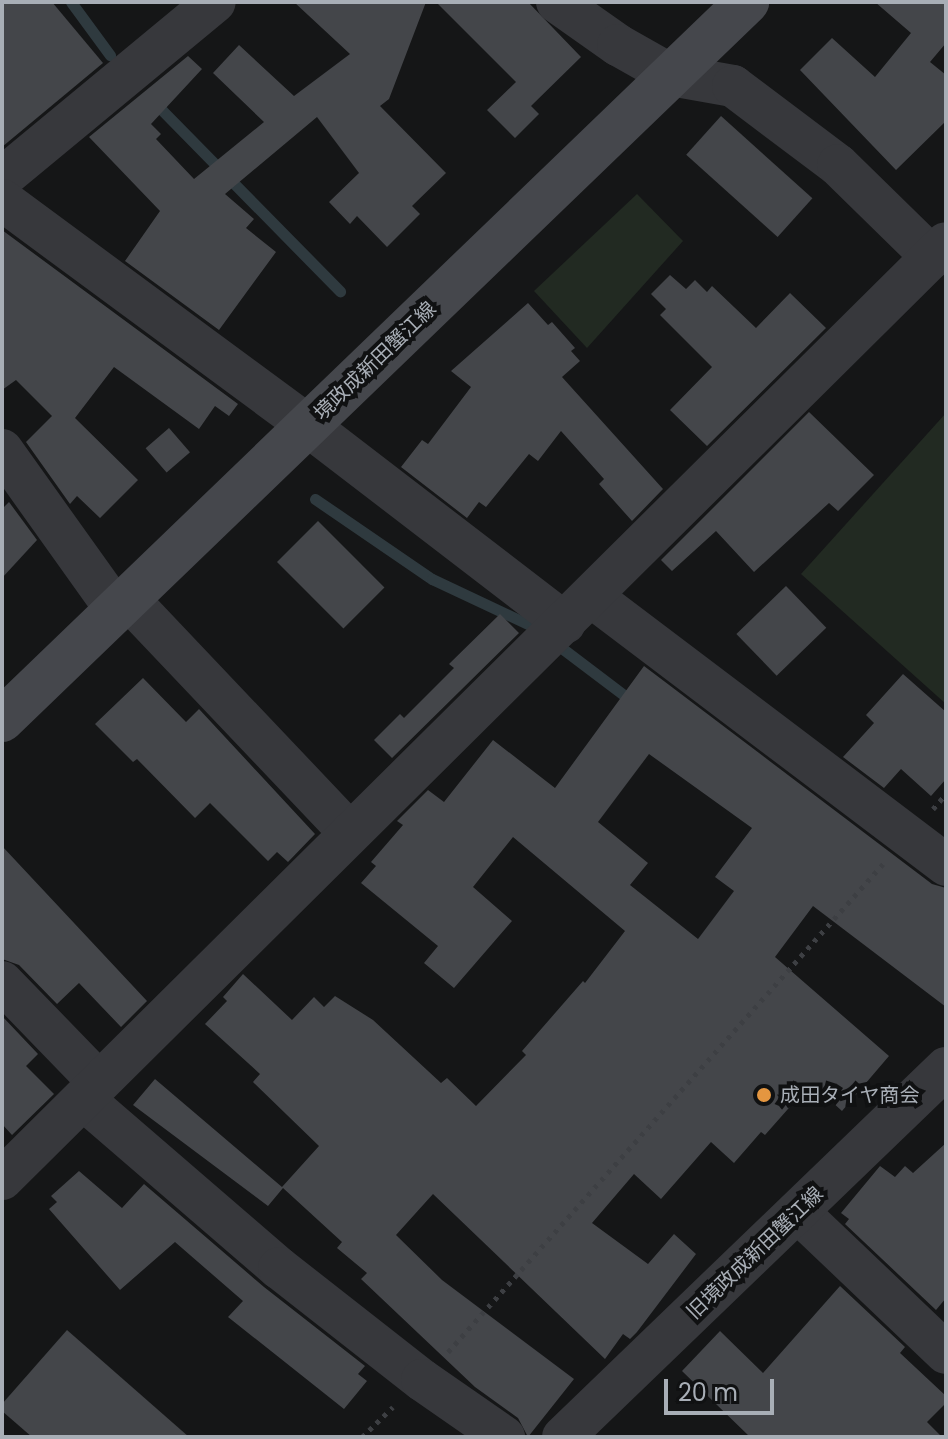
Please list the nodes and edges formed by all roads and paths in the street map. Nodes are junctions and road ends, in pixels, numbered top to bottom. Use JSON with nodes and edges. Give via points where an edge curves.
{"nodes":[{"id":1,"x":215,"y":2,"type":"edge"},
{"id":2,"x":557,"y":2,"type":"edge"},
{"id":3,"x":747,"y":2,"type":"edge"},
{"id":4,"x":671,"y":75,"type":"junction"},
{"id":5,"x":2,"y":178,"type":"edge"},
{"id":6,"x":2,"y":200,"type":"edge"},
{"id":7,"x":939,"y":250,"type":"edge"},
{"id":8,"x":307,"y":425,"type":"junction"},
{"id":9,"x":2,"y":450,"type":"edge"},
{"id":10,"x":122,"y":604,"type":"junction"},
{"id":11,"x":578,"y":610,"type":"junction"},
{"id":12,"x":2,"y":720,"type":"edge"},
{"id":13,"x":349,"y":832,"type":"junction"},
{"id":14,"x":908,"y":835,"type":"junction"},
{"id":15,"x":946,"y":865,"type":"edge"},
{"id":16,"x":2,"y":982,"type":"edge"},
{"id":17,"x":946,"y":1068,"type":"edge"},
{"id":18,"x":91,"y":1090,"type":"junction"},
{"id":19,"x":2,"y":1179,"type":"edge"},
{"id":20,"x":799,"y":1213,"type":"junction"},
{"id":21,"x":946,"y":1353,"type":"edge"},
{"id":22,"x":422,"y":1380,"type":"junction"},
{"id":23,"x":362,"y":1437,"type":"edge"},
{"id":24,"x":504,"y":1437,"type":"edge"},
{"id":25,"x":563,"y":1437,"type":"edge"}],
"edges":[{"from":1,"to":5,"type":"street"},
{"from":2,"to":4,"type":"street"},
{"from":3,"to":4,"type":"main road","name":"境政成新田蟹江線"},
{"from":4,"to":7,"type":"street","via":[[733,86]]},
{"from":4,"to":8,"type":"main road","name":"境政成新田蟹江線"},
{"from":6,"to":8,"type":"street"},
{"from":7,"to":11,"type":"street"},
{"from":8,"to":10,"type":"main road","name":"境政成新田蟹江線"},
{"from":8,"to":11,"type":"street"},
{"from":9,"to":10,"type":"street"},
{"from":10,"to":12,"type":"main road","name":"境政成新田蟹江線"},
{"from":10,"to":13,"type":"street"},
{"from":11,"to":13,"type":"street"},
{"from":11,"to":14,"type":"street"},
{"from":13,"to":18,"type":"street"},
{"from":14,"to":15,"type":"street"},
{"from":14,"to":22,"type":"path"},
{"from":16,"to":18,"type":"street"},
{"from":17,"to":20,"type":"street","name":"旧境政成新田蟹江線"},
{"from":18,"to":19,"type":"street"},
{"from":18,"to":22,"type":"street","via":[[279,1268]]},
{"from":20,"to":21,"type":"street"},
{"from":20,"to":25,"type":"street","name":"旧境政成新田蟹江線"},
{"from":22,"to":23,"type":"path"},
{"from":22,"to":24,"type":"street"}]}
